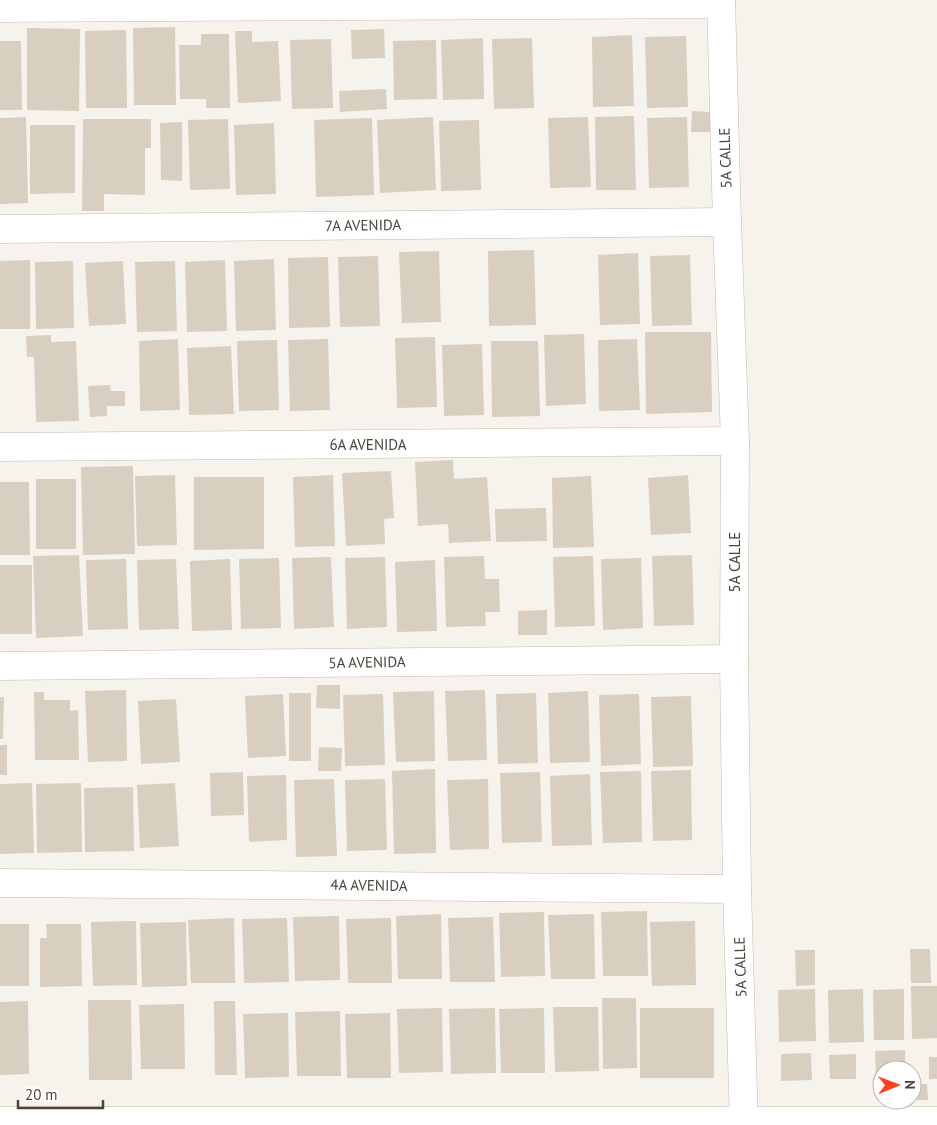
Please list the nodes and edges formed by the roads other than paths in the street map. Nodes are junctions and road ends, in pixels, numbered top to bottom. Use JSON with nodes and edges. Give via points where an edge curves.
{"nodes":[{"id":1,"x":721,"y":2,"type":"edge"},
{"id":2,"x":0,"y":8,"type":"edge"},
{"id":3,"x":727,"y":222,"type":"junction"},
{"id":4,"x":0,"y":229,"type":"edge"},
{"id":5,"x":735,"y":441,"type":"junction"},
{"id":6,"x":0,"y":447,"type":"edge"},
{"id":7,"x":734,"y":659,"type":"junction"},
{"id":8,"x":0,"y":666,"type":"edge"},
{"id":9,"x":0,"y":883,"type":"edge"},
{"id":10,"x":737,"y":888,"type":"junction"},
{"id":11,"x":0,"y":1121,"type":"edge"},
{"id":12,"x":937,"y":1121,"type":"edge"},
{"id":13,"x":744,"y":1122,"type":"edge"}],
"edges":[{"from":1,"to":2,"type":"street"},
{"from":1,"to":3,"type":"street","name":"5A CALLE"},
{"from":3,"to":4,"type":"street","name":"7A AVENIDA"},
{"from":3,"to":5,"type":"street","name":"5A CALLE"},
{"from":5,"to":6,"type":"street","name":"6A AVENIDA"},
{"from":5,"to":7,"type":"street","name":"5A CALLE"},
{"from":7,"to":8,"type":"street","name":"5A AVENIDA"},
{"from":7,"to":10,"type":"street","name":"5A CALLE"},
{"from":9,"to":10,"type":"street","name":"4A AVENIDA"},
{"from":10,"to":13,"type":"street","name":"5A CALLE"},
{"from":11,"to":13,"type":"street"},
{"from":12,"to":13,"type":"street"}]}
